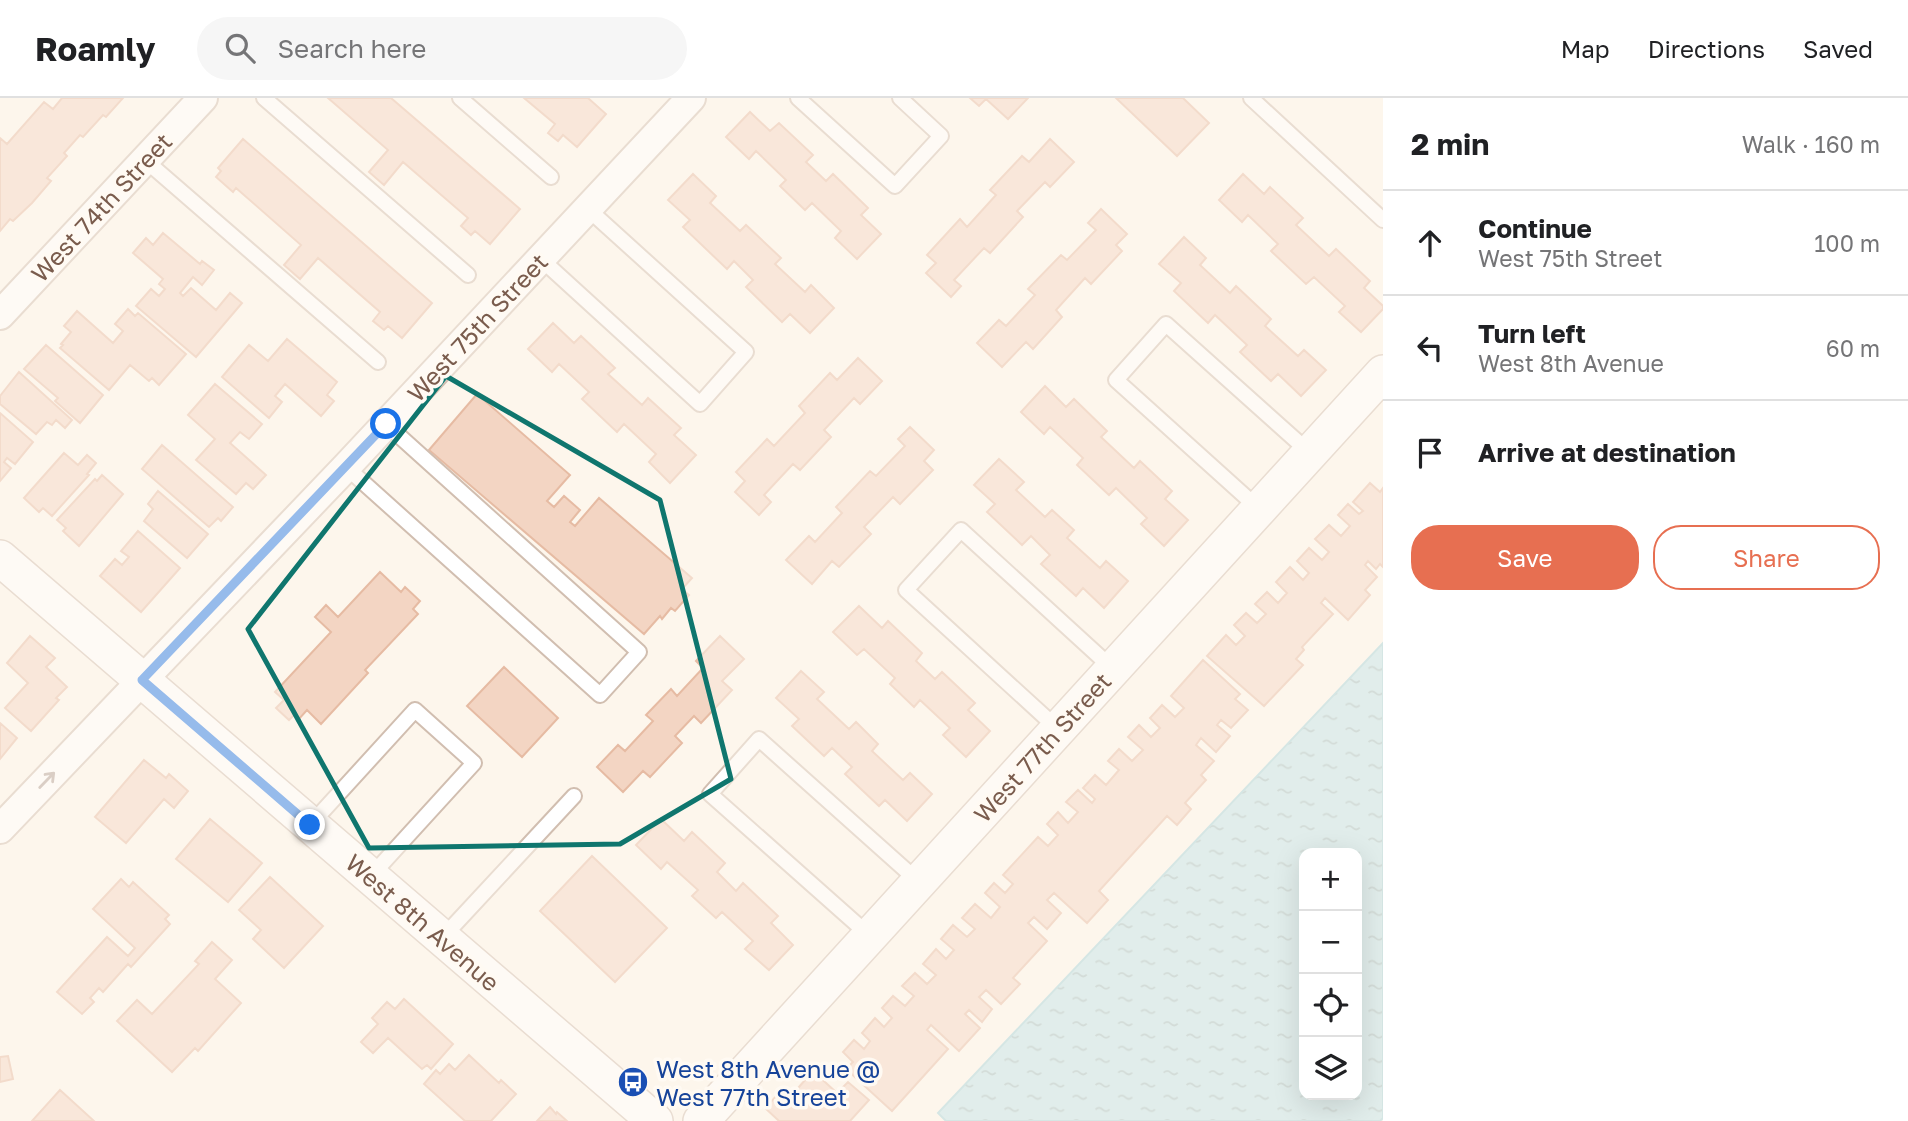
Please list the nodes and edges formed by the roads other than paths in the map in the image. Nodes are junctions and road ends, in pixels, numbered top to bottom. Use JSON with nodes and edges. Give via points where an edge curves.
{"nodes":[{"id":1,"x":203,"y":98,"type":"edge"},
{"id":2,"x":264,"y":98,"type":"edge"},
{"id":3,"x":460,"y":98,"type":"edge"},
{"id":4,"x":691,"y":98,"type":"edge"},
{"id":5,"x":798,"y":98,"type":"edge"},
{"id":6,"x":900,"y":98,"type":"edge"},
{"id":7,"x":1251,"y":98,"type":"edge"},
{"id":8,"x":145,"y":160,"type":"junction"},
{"id":9,"x":551,"y":177,"type":"dead end"},
{"id":10,"x":588,"y":209,"type":"junction"},
{"id":11,"x":1383,"y":220,"type":"edge"},
{"id":12,"x":541,"y":259,"type":"junction"},
{"id":13,"x":468,"y":275,"type":"dead end"},
{"id":14,"x":0,"y":315,"type":"edge"},
{"id":15,"x":378,"y":362,"type":"dead end"},
{"id":16,"x":1383,"y":373,"type":"edge"},
{"id":17,"x":386,"y":424,"type":"junction"},
{"id":18,"x":1310,"y":453,"type":"junction"},
{"id":19,"x":346,"y":467,"type":"junction"},
{"id":20,"x":1259,"y":509,"type":"junction"},
{"id":21,"x":0,"y":558,"type":"edge"},
{"id":22,"x":1113,"y":669,"type":"junction"},
{"id":23,"x":142,"y":680,"type":"junction"},
{"id":24,"x":1058,"y":729,"type":"junction"},
{"id":25,"x":574,"y":796,"type":"dead end"},
{"id":26,"x":310,"y":825,"type":"junction"},
{"id":27,"x":0,"y":829,"type":"edge"},
{"id":28,"x":370,"y":877,"type":"junction"},
{"id":29,"x":919,"y":882,"type":"junction"},
{"id":30,"x":870,"y":936,"type":"junction"},
{"id":31,"x":442,"y":939,"type":"junction"},
{"id":32,"x":655,"y":1121,"type":"edge"},
{"id":33,"x":701,"y":1121,"type":"edge"}],
"edges":[{"from":1,"to":8,"type":"street","name":"West 74th Street"},
{"from":2,"to":13,"type":"lane"},
{"from":3,"to":9,"type":"lane"},
{"from":4,"to":10,"type":"street","name":"West 75th Street"},
{"from":5,"to":6,"type":"lane","via":[[895,186],[941,136]]},
{"from":7,"to":11,"type":"lane"},
{"from":8,"to":14,"type":"street","name":"West 74th Street"},
{"from":8,"to":15,"type":"lane"},
{"from":10,"to":12,"type":"street","name":"West 75th Street"},
{"from":10,"to":12,"type":"lane","via":[[746,352],[700,404]]},
{"from":12,"to":17,"type":"street","name":"West 75th Street"},
{"from":16,"to":18,"type":"street","name":"West 77th Street"},
{"from":17,"to":19,"type":"street","name":"West 75th Street"},
{"from":17,"to":19,"type":"lane","via":[[639,652],[600,695]]},
{"from":18,"to":20,"type":"street","name":"West 77th Street"},
{"from":18,"to":20,"type":"lane","via":[[1167,324],[1133,361],[1116,380]]},
{"from":19,"to":23,"type":"street","name":"West 75th Street"},
{"from":20,"to":22,"type":"street","name":"West 77th Street"},
{"from":21,"to":23,"type":"street","name":"West 8th Avenue"},
{"from":22,"to":24,"type":"street","name":"West 77th Street"},
{"from":22,"to":24,"type":"lane","via":[[961,530],[906,590]]},
{"from":23,"to":26,"type":"street","name":"West 8th Avenue"},
{"from":27,"to":23,"type":"street","name":"West 75th Street","one_way":true},
{"from":24,"to":29,"type":"street","name":"West 77th Street"},
{"from":25,"to":31,"type":"lane"},
{"from":26,"to":28,"type":"street","name":"West 8th Avenue"},
{"from":26,"to":28,"type":"lane","via":[[415,709],[474,763]]},
{"from":28,"to":31,"type":"street","name":"West 8th Avenue"},
{"from":29,"to":30,"type":"street","name":"West 77th Street"},
{"from":29,"to":30,"type":"lane","via":[[759,739],[710,794]]},
{"from":30,"to":33,"type":"street","name":"West 77th Street"},
{"from":31,"to":32,"type":"street","name":"West 8th Avenue"}]}
